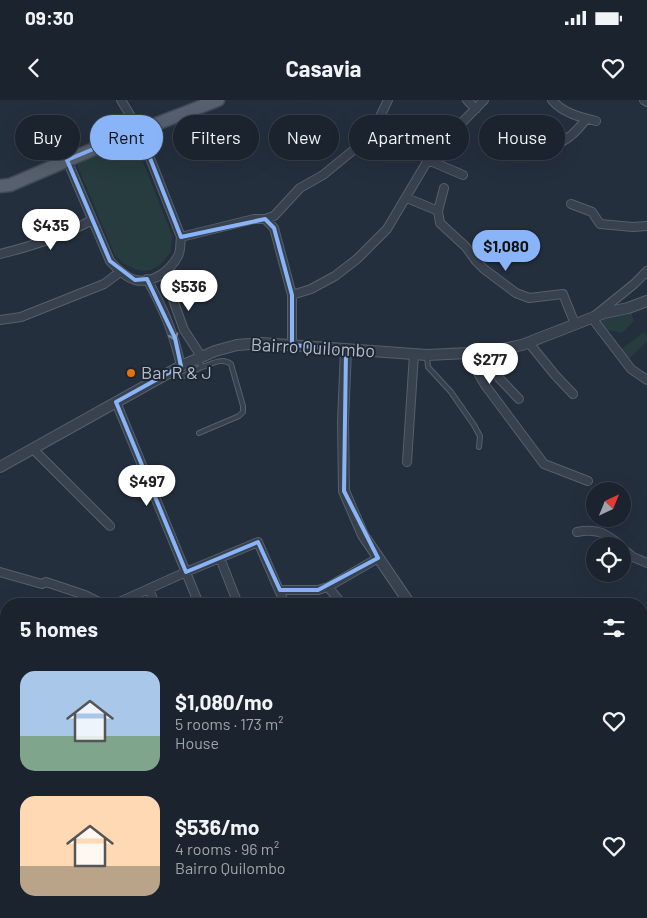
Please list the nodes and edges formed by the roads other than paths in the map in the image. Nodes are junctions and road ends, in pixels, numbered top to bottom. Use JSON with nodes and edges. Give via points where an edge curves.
{"nodes":[{"id":1,"x":121,"y":100,"type":"edge"},
{"id":2,"x":218,"y":100,"type":"edge"},
{"id":3,"x":388,"y":100,"type":"edge"},
{"id":4,"x":467,"y":100,"type":"edge"},
{"id":5,"x":484,"y":100,"type":"edge"},
{"id":6,"x":552,"y":100,"type":"edge"},
{"id":7,"x":476,"y":109,"type":"junction"},
{"id":8,"x":130,"y":115,"type":"edge"},
{"id":9,"x":469,"y":116,"type":"edge"},
{"id":10,"x":586,"y":118,"type":"junction"},
{"id":11,"x":163,"y":121,"type":"edge"},
{"id":12,"x":596,"y":121,"type":"dead end"},
{"id":13,"x":565,"y":141,"type":"edge"},
{"id":14,"x":67,"y":160,"type":"joint"},
{"id":15,"x":151,"y":160,"type":"edge"},
{"id":16,"x":428,"y":160,"type":"joint"},
{"id":17,"x":462,"y":175,"type":"dead end"},
{"id":18,"x":0,"y":186,"type":"edge"},
{"id":19,"x":444,"y":188,"type":"dead end"},
{"id":20,"x":407,"y":198,"type":"junction"},
{"id":21,"x":572,"y":204,"type":"dead end"},
{"id":22,"x":438,"y":211,"type":"junction"},
{"id":23,"x":92,"y":220,"type":"junction"},
{"id":24,"x":266,"y":220,"type":"junction"},
{"id":25,"x":647,"y":226,"type":"edge"},
{"id":26,"x":181,"y":236,"type":"junction"},
{"id":27,"x":0,"y":254,"type":"edge"},
{"id":28,"x":647,"y":271,"type":"edge"},
{"id":29,"x":120,"y":272,"type":"junction"},
{"id":30,"x":164,"y":274,"type":"junction"},
{"id":31,"x":147,"y":279,"type":"junction"},
{"id":32,"x":292,"y":295,"type":"junction"},
{"id":33,"x":647,"y":301,"type":"edge"},
{"id":34,"x":592,"y":318,"type":"junction"},
{"id":35,"x":0,"y":320,"type":"edge"},
{"id":36,"x":576,"y":324,"type":"junction"},
{"id":37,"x":529,"y":342,"type":"junction"},
{"id":38,"x":292,"y":345,"type":"junction"},
{"id":39,"x":346,"y":350,"type":"junction"},
{"id":40,"x":484,"y":352,"type":"junction"},
{"id":41,"x":414,"y":354,"type":"junction"},
{"id":42,"x":467,"y":354,"type":"junction"},
{"id":43,"x":427,"y":355,"type":"junction"},
{"id":44,"x":200,"y":360,"type":"junction"},
{"id":45,"x":181,"y":366,"type":"junction"},
{"id":46,"x":180,"y":377,"type":"dead end"},
{"id":47,"x":647,"y":380,"type":"edge"},
{"id":48,"x":573,"y":394,"type":"dead end"},
{"id":49,"x":519,"y":399,"type":"dead end"},
{"id":50,"x":116,"y":402,"type":"junction"},
{"id":51,"x":199,"y":433,"type":"dead end"},
{"id":52,"x":479,"y":447,"type":"dead end"},
{"id":53,"x":33,"y":449,"type":"junction"},
{"id":54,"x":407,"y":462,"type":"dead end"},
{"id":55,"x":0,"y":466,"type":"edge"},
{"id":56,"x":588,"y":480,"type":"dead end"},
{"id":57,"x":110,"y":526,"type":"dead end"},
{"id":58,"x":577,"y":532,"type":"dead end"},
{"id":59,"x":609,"y":537,"type":"edge"},
{"id":60,"x":631,"y":555,"type":"edge"},
{"id":61,"x":220,"y":558,"type":"junction"},
{"id":62,"x":378,"y":558,"type":"junction"},
{"id":63,"x":647,"y":563,"type":"edge"},
{"id":64,"x":0,"y":572,"type":"edge"},
{"id":65,"x":186,"y":572,"type":"junction"},
{"id":66,"x":328,"y":587,"type":"junction"},
{"id":67,"x":148,"y":589,"type":"junction"},
{"id":68,"x":280,"y":590,"type":"junction"},
{"id":69,"x":91,"y":598,"type":"edge"},
{"id":70,"x":128,"y":598,"type":"edge"},
{"id":71,"x":152,"y":598,"type":"edge"},
{"id":72,"x":197,"y":598,"type":"edge"},
{"id":73,"x":236,"y":598,"type":"edge"},
{"id":74,"x":283,"y":598,"type":"edge"},
{"id":75,"x":337,"y":598,"type":"edge"},
{"id":76,"x":406,"y":598,"type":"edge"}],
"edges":[{"from":1,"to":8,"type":"street"},
{"from":2,"to":11,"type":"main road"},
{"from":3,"to":24,"type":"street","via":[[367,139],[323,176],[300,188],[274,216]]},
{"from":4,"to":7,"type":"street"},
{"from":5,"to":7,"type":"street"},
{"from":6,"to":10,"type":"street","via":[[566,112]]},
{"from":7,"to":9,"type":"street"},
{"from":10,"to":12,"type":"street"},
{"from":10,"to":13,"type":"street"},
{"from":14,"to":18,"type":"main road","via":[[10,185]]},
{"from":14,"to":23,"type":"street"},
{"from":15,"to":26,"type":"street"},
{"from":16,"to":17,"type":"street"},
{"from":16,"to":20,"type":"street"},
{"from":19,"to":22,"type":"street"},
{"from":20,"to":22,"type":"street"},
{"from":20,"to":32,"type":"street","via":[[387,229],[357,258],[335,276]]},
{"from":21,"to":25,"type":"street","via":[[592,212],[600,224]]},
{"from":22,"to":36,"type":"street","via":[[444,229],[497,280],[529,298],[563,294]]},
{"from":23,"to":27,"type":"street","via":[[65,234]]},
{"from":23,"to":29,"type":"street","via":[[110,261]]},
{"from":24,"to":26,"type":"street","via":[[254,219]]},
{"from":24,"to":32,"type":"street","via":[[274,228]]},
{"from":26,"to":30,"type":"street","via":[[179,255]]},
{"from":28,"to":34,"type":"street"},
{"from":29,"to":31,"type":"street","via":[[136,280]]},
{"from":29,"to":35,"type":"street","via":[[104,284],[21,317]]},
{"from":30,"to":31,"type":"street"},
{"from":30,"to":44,"type":"street","via":[[184,330]]},
{"from":31,"to":45,"type":"street","one_way":true,"via":[[172,330]]},
{"from":32,"to":38,"type":"street"},
{"from":33,"to":34,"type":"street","name":"Bairro Quilombo"},
{"from":34,"to":36,"type":"street","name":"Bairro Quilombo"},
{"from":34,"to":47,"type":"street","via":[[631,368]]},
{"from":36,"to":37,"type":"street","name":"Bairro Quilombo"},
{"from":37,"to":40,"type":"street","name":"Bairro Quilombo"},
{"from":37,"to":48,"type":"street"},
{"from":38,"to":39,"type":"street","name":"Bairro Quilombo"},
{"from":38,"to":44,"type":"street","name":"Bairro Quilombo","via":[[246,344],[228,347]]},
{"from":39,"to":41,"type":"street","name":"Bairro Quilombo"},
{"from":39,"to":62,"type":"street","via":[[344,490]]},
{"from":40,"to":42,"type":"street","name":"Bairro Quilombo"},
{"from":40,"to":49,"type":"street","via":[[499,378]]},
{"from":41,"to":43,"type":"street","name":"Bairro Quilombo"},
{"from":41,"to":54,"type":"street"},
{"from":42,"to":43,"type":"street","name":"Bairro Quilombo"},
{"from":42,"to":56,"type":"street","via":[[485,385],[544,464]]},
{"from":43,"to":52,"type":"lane","via":[[428,367],[474,424],[480,436]]},
{"from":44,"to":45,"type":"street","name":"Bairro Quilombo"},
{"from":44,"to":46,"type":"lane"},
{"from":44,"to":51,"type":"lane","via":[[220,360],[231,364],[243,412]]},
{"from":45,"to":50,"type":"street","name":"Bairro Quilombo"},
{"from":50,"to":53,"type":"street","name":"Bairro Quilombo"},
{"from":50,"to":65,"type":"street"},
{"from":53,"to":55,"type":"street","name":"Bairro Quilombo"},
{"from":53,"to":57,"type":"street"},
{"from":58,"to":59,"type":"street","via":[[590,529]]},
{"from":60,"to":63,"type":"street"},
{"from":61,"to":65,"type":"street"},
{"from":61,"to":68,"type":"street","via":[[258,542]]},
{"from":61,"to":73,"type":"street"},
{"from":62,"to":66,"type":"street"},
{"from":62,"to":76,"type":"street"},
{"from":64,"to":69,"type":"street","via":[[42,584],[46,582]]},
{"from":65,"to":67,"type":"street"},
{"from":65,"to":72,"type":"street"},
{"from":66,"to":68,"type":"street"},
{"from":66,"to":75,"type":"street"},
{"from":67,"to":70,"type":"street"},
{"from":67,"to":71,"type":"street"},
{"from":68,"to":74,"type":"street"}]}
